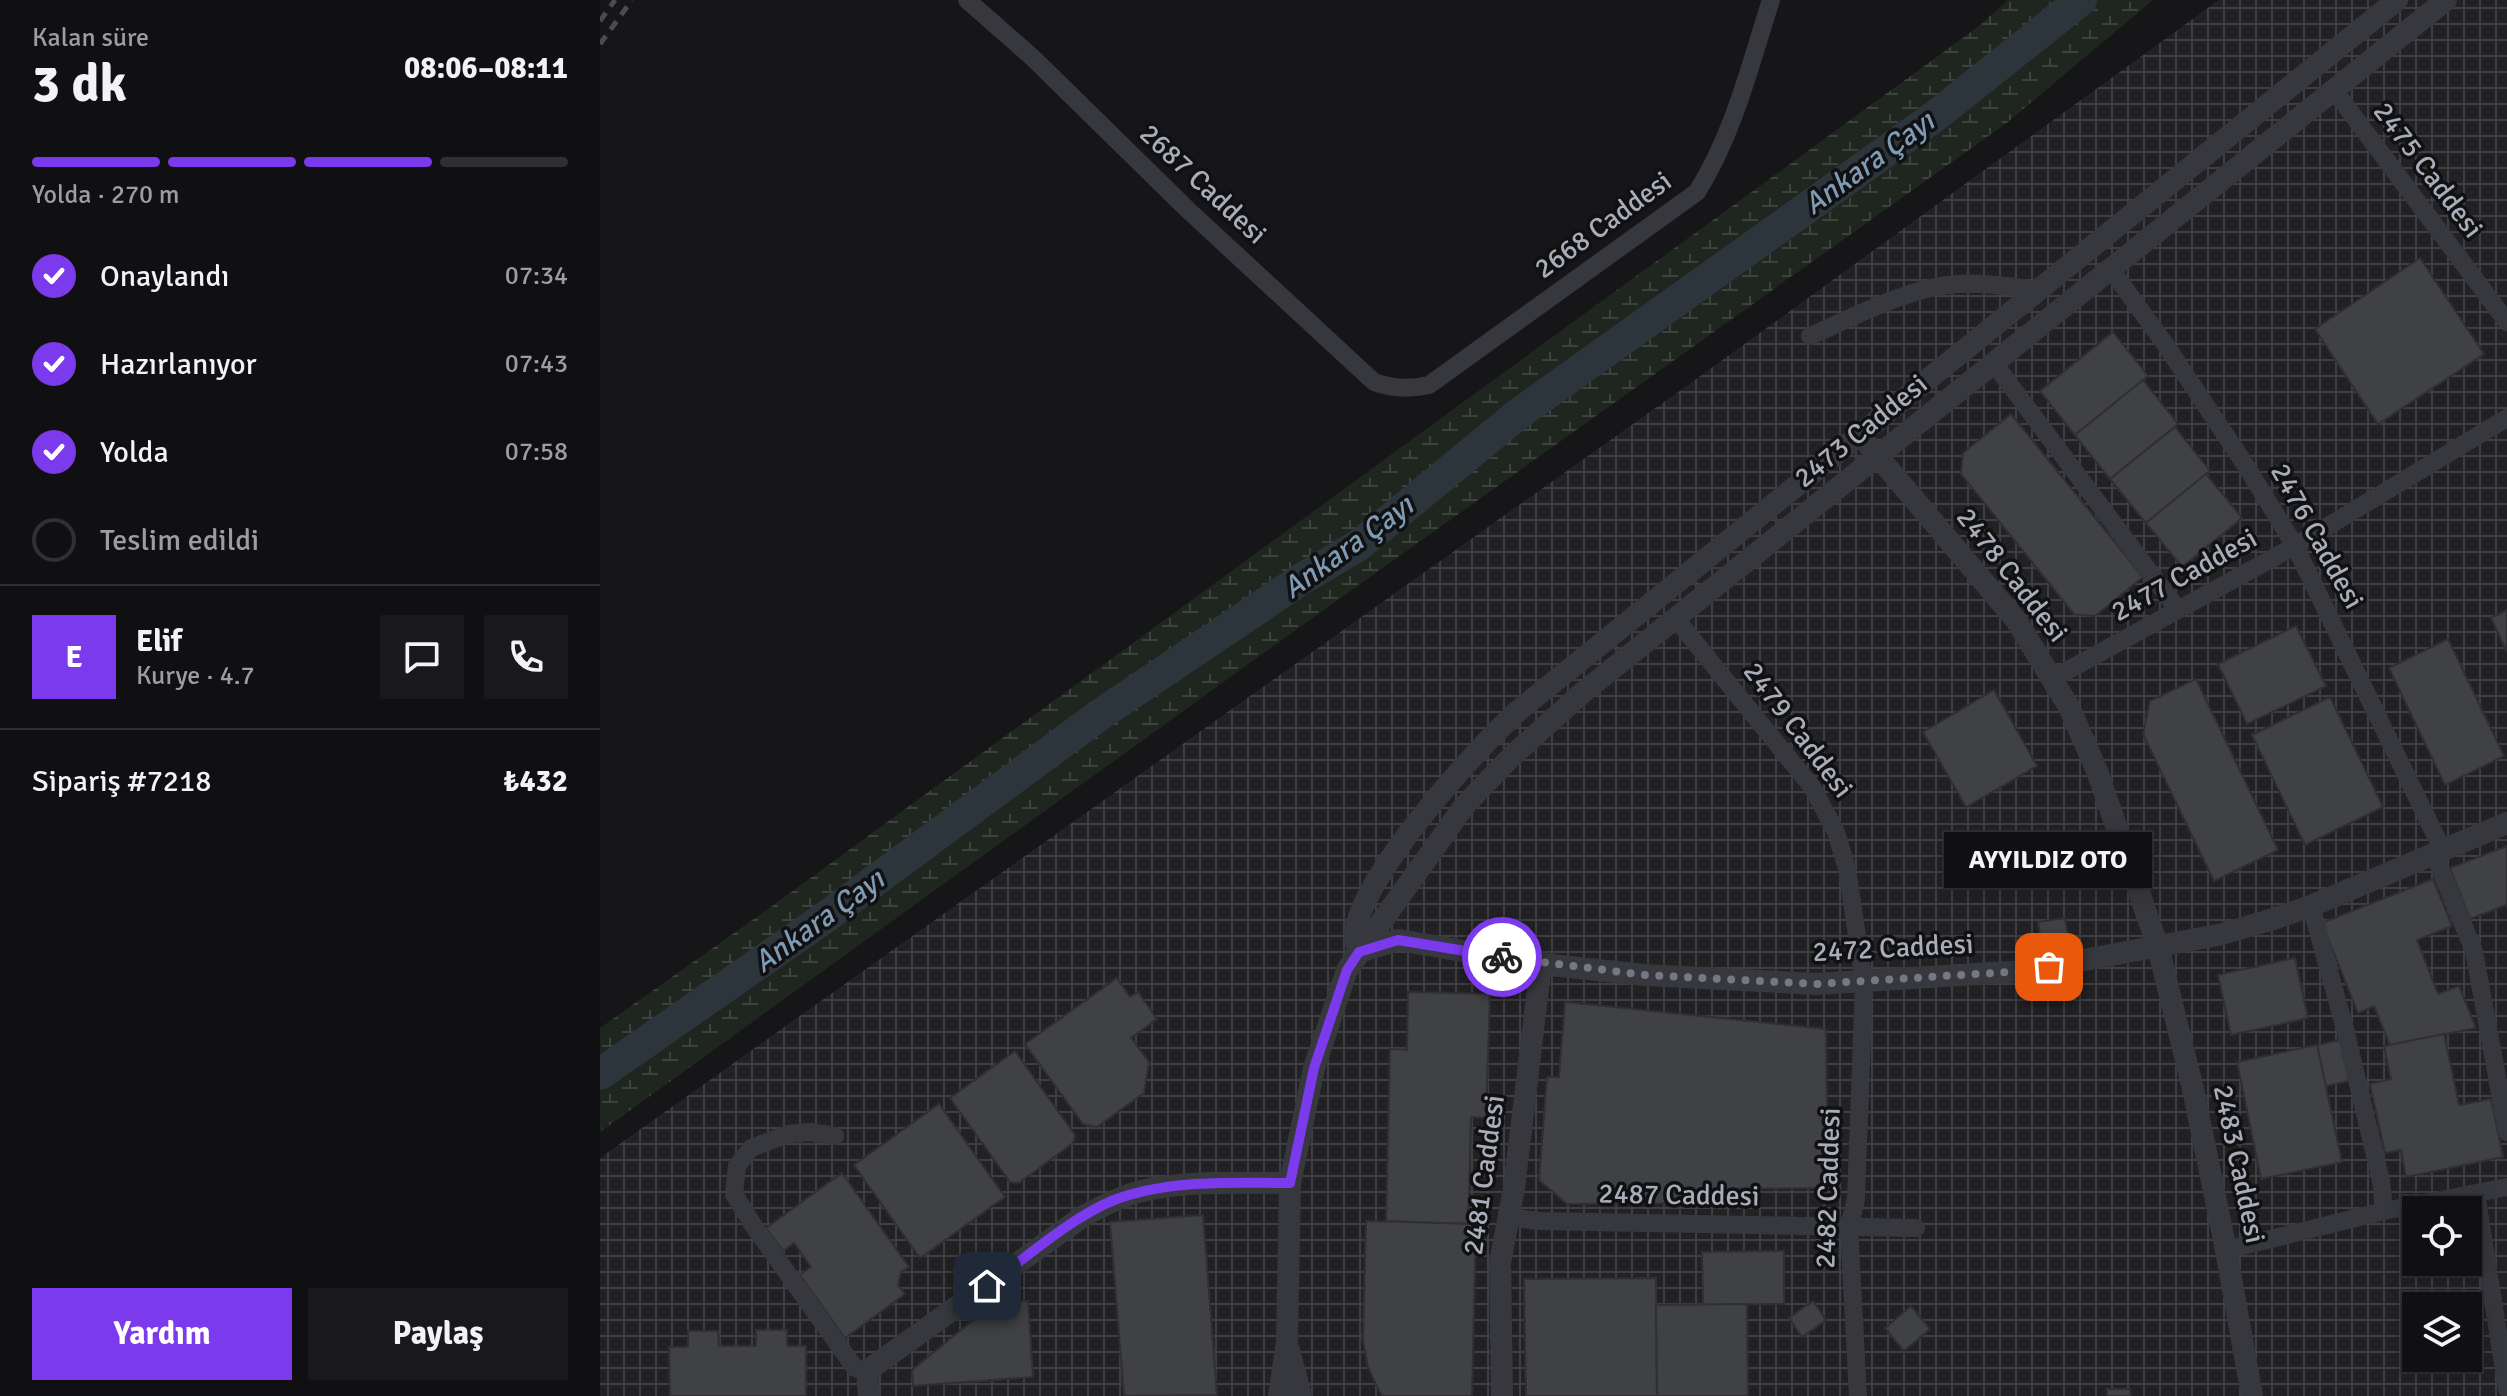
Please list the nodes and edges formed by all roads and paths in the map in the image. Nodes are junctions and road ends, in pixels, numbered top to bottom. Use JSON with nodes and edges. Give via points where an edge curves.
{"nodes":[{"id":1,"x":967,"y":0,"type":"edge"},
{"id":2,"x":1771,"y":0,"type":"edge"},
{"id":3,"x":2397,"y":0,"type":"edge"},
{"id":4,"x":2446,"y":0,"type":"edge"},
{"id":5,"x":2334,"y":90,"type":"junction"},
{"id":6,"x":2110,"y":268,"type":"junction"},
{"id":7,"x":2038,"y":290,"type":"junction"},
{"id":8,"x":2507,"y":322,"type":"edge"},
{"id":9,"x":1810,"y":336,"type":"dead end"},
{"id":10,"x":1993,"y":362,"type":"junction"},
{"id":11,"x":1411,"y":389,"type":"joint"},
{"id":12,"x":2507,"y":418,"type":"edge"},
{"id":13,"x":1860,"y":435,"type":"junction"},
{"id":14,"x":1878,"y":457,"type":"junction"},
{"id":15,"x":2295,"y":546,"type":"junction"},
{"id":16,"x":2178,"y":610,"type":"junction"},
{"id":17,"x":1676,"y":619,"type":"junction"},
{"id":18,"x":2052,"y":679,"type":"junction"},
{"id":19,"x":2507,"y":823,"type":"edge"},
{"id":20,"x":2439,"y":852,"type":"junction"},
{"id":21,"x":2311,"y":906,"type":"junction"},
{"id":22,"x":2158,"y":947,"type":"junction"},
{"id":23,"x":1359,"y":952,"type":"junction"},
{"id":24,"x":1541,"y":964,"type":"junction"},
{"id":25,"x":1864,"y":982,"type":"junction"},
{"id":26,"x":2507,"y":1132,"type":"edge"},
{"id":27,"x":835,"y":1136,"type":"dead end"},
{"id":28,"x":1290,"y":1183,"type":"junction"},
{"id":29,"x":2507,"y":1187,"type":"edge"},
{"id":30,"x":2476,"y":1194,"type":"junction"},
{"id":31,"x":2384,"y":1211,"type":"junction"},
{"id":32,"x":1508,"y":1217,"type":"junction"},
{"id":33,"x":1849,"y":1227,"type":"junction"},
{"id":34,"x":1916,"y":1228,"type":"dead end"},
{"id":35,"x":2226,"y":1250,"type":"junction"},
{"id":36,"x":1287,"y":1341,"type":"junction"},
{"id":37,"x":867,"y":1371,"type":"junction"},
{"id":38,"x":2507,"y":1389,"type":"edge"},
{"id":39,"x":869,"y":1396,"type":"edge"},
{"id":40,"x":1279,"y":1396,"type":"edge"},
{"id":41,"x":1301,"y":1396,"type":"edge"},
{"id":42,"x":1502,"y":1396,"type":"edge"},
{"id":43,"x":1858,"y":1396,"type":"edge"},
{"id":44,"x":2252,"y":1396,"type":"edge"}],
"edges":[{"from":1,"to":11,"type":"street","name":"2687 Caddesi","via":[[1374,382]]},
{"from":2,"to":11,"type":"street","name":"2668 Caddesi","via":[[1738,105],[1697,192],[1429,385]]},
{"from":3,"to":7,"type":"street","name":"2473 Caddesi"},
{"from":4,"to":5,"type":"street","name":"2473 Caddesi"},
{"from":5,"to":6,"type":"street","name":"2473 Caddesi"},
{"from":5,"to":8,"type":"street","name":"2475 Caddesi"},
{"from":6,"to":10,"type":"street","name":"2473 Caddesi"},
{"from":6,"to":15,"type":"street","name":"2476 Caddesi"},
{"from":7,"to":9,"type":"street","via":[[1982,283],[1938,287]]},
{"from":7,"to":13,"type":"street","name":"2473 Caddesi"},
{"from":10,"to":14,"type":"street","name":"2473 Caddesi"},
{"from":10,"to":16,"type":"street"},
{"from":12,"to":15,"type":"street","name":"2477 Caddesi"},
{"from":13,"to":14,"type":"street","name":"2478 Caddesi"},
{"from":13,"to":23,"type":"street","name":"2473 Caddesi","via":[[1493,733],[1377,881],[1355,935]]},
{"from":14,"to":17,"type":"street","name":"2473 Caddesi"},
{"from":14,"to":18,"type":"street","name":"2478 Caddesi","via":[[2016,620]]},
{"from":15,"to":16,"type":"street","name":"2477 Caddesi"},
{"from":15,"to":20,"type":"street","name":"2476 Caddesi"},
{"from":16,"to":18,"type":"street","name":"2477 Caddesi"},
{"from":17,"to":23,"type":"street","name":"2473 Caddesi","via":[[1581,694],[1494,773],[1448,826]]},
{"from":17,"to":25,"type":"street","name":"2479 Caddesi","via":[[1824,805],[1847,869]]},
{"from":18,"to":22,"type":"street","name":"2478 Caddesi","via":[[2097,771]]},
{"from":19,"to":20,"type":"street","name":"2472 Caddesi"},
{"from":20,"to":21,"type":"street","name":"2472 Caddesi"},
{"from":20,"to":26,"type":"street","name":"2476 Caddesi","via":[[2474,951]]},
{"from":21,"to":22,"type":"street","name":"2472 Caddesi"},
{"from":21,"to":31,"type":"street","via":[[2345,1029]]},
{"from":22,"to":25,"type":"street","name":"2472 Caddesi","via":[[2025,971]]},
{"from":22,"to":35,"type":"street","name":"2483 Caddesi"},
{"from":23,"to":24,"type":"street","name":"2472 Caddesi","via":[[1398,940]]},
{"from":23,"to":28,"type":"street","name":"2473 Caddesi","via":[[1347,970],[1314,1068]]},
{"from":24,"to":25,"type":"street","name":"2472 Caddesi","via":[[1645,975]]},
{"from":24,"to":32,"type":"street","name":"2481 Caddesi"},
{"from":25,"to":33,"type":"street","name":"2482 Caddesi","via":[[1856,1199]]},
{"from":27,"to":37,"type":"street","via":[[788,1134],[751,1148],[737,1166],[734,1194],[855,1368]]},
{"from":28,"to":36,"type":"street","name":"2473 Caddesi"},
{"from":28,"to":37,"type":"street","via":[[1147,1190],[1111,1201]]},
{"from":29,"to":30,"type":"street"},
{"from":30,"to":31,"type":"street"},
{"from":30,"to":38,"type":"street"},
{"from":31,"to":35,"type":"street"},
{"from":32,"to":33,"type":"street","name":"2487 Caddesi"},
{"from":32,"to":42,"type":"street","name":"2481 Caddesi","via":[[1500,1263]]},
{"from":33,"to":34,"type":"street","name":"2487 Caddesi"},
{"from":33,"to":43,"type":"street","name":"2482 Caddesi"},
{"from":35,"to":44,"type":"street","name":"2483 Caddesi"},
{"from":36,"to":40,"type":"street","name":"2473 Caddesi"},
{"from":36,"to":41,"type":"street","name":"2473 Caddesi"},
{"from":37,"to":39,"type":"street"}]}
